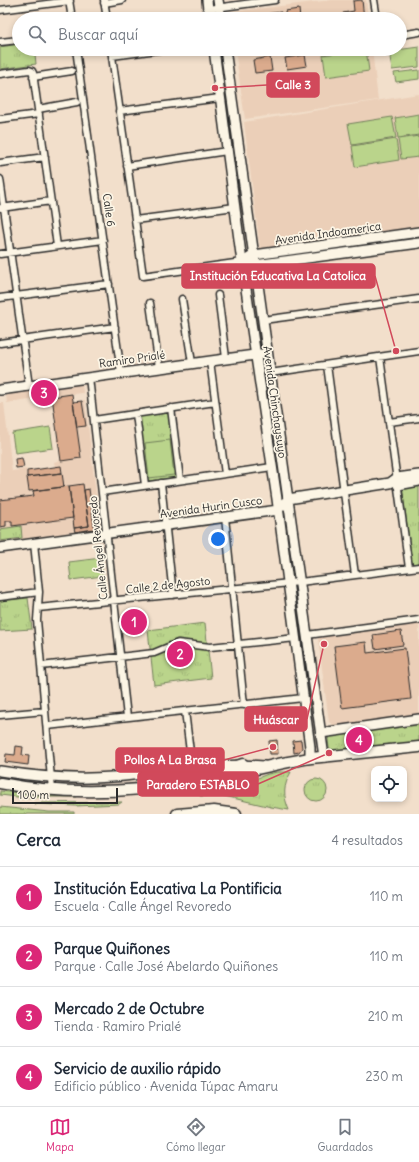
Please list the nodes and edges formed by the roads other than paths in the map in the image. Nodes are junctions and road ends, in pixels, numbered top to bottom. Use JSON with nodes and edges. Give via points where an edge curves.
{"nodes":[{"id":1,"x":122,"y":0,"type":"edge"},
{"id":2,"x":275,"y":0,"type":"edge"},
{"id":3,"x":374,"y":0,"type":"edge"},
{"id":4,"x":70,"y":1,"type":"edge"},
{"id":5,"x":104,"y":1,"type":"edge"},
{"id":6,"x":219,"y":4,"type":"edge"},
{"id":7,"x":208,"y":5,"type":"edge"},
{"id":8,"x":0,"y":10,"type":"edge"},
{"id":9,"x":71,"y":12,"type":"edge"},
{"id":10,"x":106,"y":12,"type":"edge"},
{"id":11,"x":376,"y":12,"type":"edge"},
{"id":12,"x":419,"y":32,"type":"edge"},
{"id":13,"x":407,"y":34,"type":"edge"},
{"id":14,"x":12,"y":41,"type":"edge"},
{"id":15,"x":0,"y":42,"type":"edge"},
{"id":16,"x":77,"y":56,"type":"edge"},
{"id":17,"x":112,"y":56,"type":"edge"},
{"id":18,"x":215,"y":56,"type":"edge"},
{"id":19,"x":226,"y":56,"type":"edge"},
{"id":20,"x":72,"y":71,"type":"dead end"},
{"id":21,"x":0,"y":74,"type":"edge"},
{"id":22,"x":33,"y":74,"type":"junction"},
{"id":23,"x":220,"y":98,"type":"junction"},
{"id":24,"x":77,"y":102,"type":"dead end"},
{"id":25,"x":38,"y":111,"type":"junction"},
{"id":26,"x":120,"y":111,"type":"junction"},
{"id":27,"x":0,"y":119,"type":"edge"},
{"id":28,"x":228,"y":151,"type":"junction"},
{"id":29,"x":45,"y":157,"type":"junction"},
{"id":30,"x":0,"y":163,"type":"edge"},
{"id":31,"x":127,"y":166,"type":"junction"},
{"id":32,"x":0,"y":179,"type":"edge"},
{"id":33,"x":51,"y":201,"type":"junction"},
{"id":34,"x":235,"y":207,"type":"junction"},
{"id":35,"x":2,"y":208,"type":"edge"},
{"id":36,"x":135,"y":220,"type":"junction"},
{"id":37,"x":419,"y":232,"type":"edge"},
{"id":38,"x":103,"y":240,"type":"junction"},
{"id":39,"x":419,"y":243,"type":"edge"},
{"id":40,"x":57,"y":246,"type":"junction"},
{"id":41,"x":10,"y":252,"type":"junction"},
{"id":42,"x":0,"y":254,"type":"edge"},
{"id":43,"x":254,"y":255,"type":"junction"},
{"id":44,"x":242,"y":262,"type":"junction"},
{"id":45,"x":255,"y":265,"type":"junction"},
{"id":46,"x":109,"y":284,"type":"junction"},
{"id":47,"x":16,"y":296,"type":"junction"},
{"id":48,"x":218,"y":296,"type":"dead end"},
{"id":49,"x":0,"y":298,"type":"edge"},
{"id":50,"x":182,"y":299,"type":"dead end"},
{"id":51,"x":419,"y":299,"type":"edge"},
{"id":52,"x":150,"y":303,"type":"dead end"},
{"id":53,"x":263,"y":320,"type":"junction"},
{"id":54,"x":115,"y":327,"type":"junction"},
{"id":55,"x":22,"y":340,"type":"junction"},
{"id":56,"x":0,"y":343,"type":"edge"},
{"id":57,"x":419,"y":351,"type":"edge"},
{"id":58,"x":267,"y":353,"type":"junction"},
{"id":59,"x":257,"y":354,"type":"junction"},
{"id":60,"x":380,"y":357,"type":"junction"},
{"id":61,"x":226,"y":358,"type":"junction"},
{"id":62,"x":210,"y":361,"type":"junction"},
{"id":63,"x":192,"y":363,"type":"junction"},
{"id":64,"x":327,"y":365,"type":"junction"},
{"id":65,"x":159,"y":368,"type":"junction"},
{"id":66,"x":121,"y":373,"type":"junction"},
{"id":67,"x":270,"y":373,"type":"junction"},
{"id":68,"x":89,"y":377,"type":"junction"},
{"id":69,"x":29,"y":386,"type":"junction"},
{"id":70,"x":0,"y":390,"type":"edge"},
{"id":71,"x":215,"y":402,"type":"junction"},
{"id":72,"x":171,"y":408,"type":"junction"},
{"id":73,"x":136,"y":414,"type":"junction"},
{"id":74,"x":419,"y":418,"type":"edge"},
{"id":75,"x":94,"y":420,"type":"junction"},
{"id":76,"x":389,"y":422,"type":"junction"},
{"id":77,"x":272,"y":467,"type":"junction"},
{"id":78,"x":225,"y":474,"type":"junction"},
{"id":79,"x":419,"y":475,"type":"edge"},
{"id":80,"x":180,"y":480,"type":"junction"},
{"id":81,"x":397,"y":481,"type":"junction"},
{"id":82,"x":419,"y":482,"type":"edge"},
{"id":83,"x":161,"y":483,"type":"junction"},
{"id":84,"x":145,"y":485,"type":"junction"},
{"id":85,"x":344,"y":490,"type":"junction"},
{"id":86,"x":102,"y":492,"type":"junction"},
{"id":87,"x":288,"y":499,"type":"junction"},
{"id":88,"x":278,"y":510,"type":"junction"},
{"id":89,"x":225,"y":517,"type":"junction"},
{"id":90,"x":166,"y":525,"type":"junction"},
{"id":91,"x":106,"y":533,"type":"junction"},
{"id":92,"x":34,"y":543,"type":"junction"},
{"id":93,"x":0,"y":548,"type":"edge"},
{"id":94,"x":419,"y":567,"type":"edge"},
{"id":95,"x":409,"y":568,"type":"junction"},
{"id":96,"x":356,"y":575,"type":"junction"},
{"id":97,"x":300,"y":582,"type":"junction"},
{"id":98,"x":288,"y":583,"type":"junction"},
{"id":99,"x":232,"y":589,"type":"junction"},
{"id":100,"x":39,"y":592,"type":"junction"},
{"id":101,"x":173,"y":595,"type":"junction"},
{"id":102,"x":0,"y":597,"type":"edge"},
{"id":103,"x":114,"y":601,"type":"junction"},
{"id":104,"x":38,"y":608,"type":"junction"},
{"id":105,"x":419,"y":620,"type":"edge"},
{"id":106,"x":307,"y":635,"type":"junction"},
{"id":107,"x":296,"y":638,"type":"junction"},
{"id":108,"x":238,"y":644,"type":"junction"},
{"id":109,"x":120,"y":657,"type":"junction"},
{"id":110,"x":41,"y":666,"type":"junction"},
{"id":111,"x":302,"y":683,"type":"junction"},
{"id":112,"x":303,"y":698,"type":"junction"},
{"id":113,"x":316,"y":702,"type":"junction"},
{"id":114,"x":244,"y":705,"type":"junction"},
{"id":115,"x":45,"y":710,"type":"junction"},
{"id":116,"x":185,"y":711,"type":"junction"},
{"id":117,"x":0,"y":715,"type":"edge"},
{"id":118,"x":127,"y":717,"type":"junction"},
{"id":119,"x":419,"y":719,"type":"edge"},
{"id":120,"x":46,"y":726,"type":"junction"},
{"id":121,"x":321,"y":732,"type":"junction"},
{"id":122,"x":419,"y":747,"type":"edge"},
{"id":123,"x":324,"y":757,"type":"junction"},
{"id":124,"x":310,"y":758,"type":"junction"},
{"id":125,"x":242,"y":764,"type":"junction"},
{"id":126,"x":271,"y":766,"type":"junction"},
{"id":127,"x":192,"y":768,"type":"junction"},
{"id":128,"x":0,"y":771,"type":"edge"},
{"id":129,"x":52,"y":778,"type":"junction"},
{"id":130,"x":205,"y":781,"type":"junction"},
{"id":131,"x":0,"y":783,"type":"edge"},
{"id":132,"x":52,"y":790,"type":"junction"},
{"id":133,"x":178,"y":814,"type":"edge"},
{"id":134,"x":236,"y":814,"type":"edge"}],
"edges":[{"from":1,"to":5,"type":"street"},
{"from":2,"to":6,"type":"street"},
{"from":3,"to":11,"type":"street"},
{"from":4,"to":8,"type":"street"},
{"from":4,"to":9,"type":"street"},
{"from":5,"to":10,"type":"street"},
{"from":6,"to":7,"type":"street"},
{"from":12,"to":13,"type":"street"},
{"from":14,"to":15,"type":"street"},
{"from":16,"to":38,"type":"street","name":"Calle 6"},
{"from":17,"to":26,"type":"street"},
{"from":18,"to":23,"type":"main road","name":"Avenida Chinchaysuyo"},
{"from":19,"to":43,"type":"main road","name":"Avenida Chinchaysuyo"},
{"from":20,"to":22,"type":"street"},
{"from":21,"to":22,"type":"street","via":[[29,70]]},
{"from":22,"to":25,"type":"street"},
{"from":23,"to":26,"type":"street"},
{"from":23,"to":28,"type":"main road","name":"Avenida Chinchaysuyo"},
{"from":24,"to":25,"type":"street"},
{"from":25,"to":27,"type":"street"},
{"from":25,"to":29,"type":"street"},
{"from":26,"to":31,"type":"street"},
{"from":28,"to":31,"type":"street"},
{"from":28,"to":34,"type":"main road","name":"Avenida Chinchaysuyo"},
{"from":29,"to":30,"type":"street"},
{"from":29,"to":33,"type":"street"},
{"from":31,"to":36,"type":"street"},
{"from":32,"to":35,"type":"street"},
{"from":33,"to":35,"type":"street"},
{"from":33,"to":40,"type":"street"},
{"from":34,"to":36,"type":"street"},
{"from":34,"to":44,"type":"main road","name":"Avenida Chinchaysuyo"},
{"from":35,"to":41,"type":"street"},
{"from":36,"to":44,"type":"street","name":"Avenida Indoamerica","via":[[143,276]]},
{"from":37,"to":43,"type":"main road","name":"Avenida Indoamerica"},
{"from":38,"to":40,"type":"street"},
{"from":38,"to":46,"type":"street","name":"Calle 6"},
{"from":39,"to":45,"type":"main road","name":"Avenida Indoamerica"},
{"from":40,"to":41,"type":"street"},
{"from":41,"to":42,"type":"street"},
{"from":41,"to":47,"type":"street"},
{"from":43,"to":44,"type":"main road","name":"Avenida Indoamerica"},
{"from":43,"to":45,"type":"main road","name":"Avenida Chinchaysuyo"},
{"from":44,"to":45,"type":"main road","name":"Avenida Indoamerica"},
{"from":44,"to":59,"type":"main road","name":"Avenida Chinchaysuyo"},
{"from":45,"to":53,"type":"main road","name":"Avenida Chinchaysuyo"},
{"from":46,"to":47,"type":"street"},
{"from":46,"to":54,"type":"street","name":"Calle 6"},
{"from":47,"to":49,"type":"street"},
{"from":47,"to":55,"type":"street"},
{"from":48,"to":61,"type":"street"},
{"from":50,"to":63,"type":"street"},
{"from":51,"to":53,"type":"street"},
{"from":52,"to":65,"type":"street"},
{"from":53,"to":58,"type":"main road","name":"Avenida Chinchaysuyo"},
{"from":54,"to":55,"type":"street"},
{"from":54,"to":66,"type":"street","name":"Calle 6"},
{"from":55,"to":56,"type":"street"},
{"from":55,"to":69,"type":"street"},
{"from":57,"to":60,"type":"street"},
{"from":58,"to":59,"type":"main road","name":"Ramiro Prialé"},
{"from":58,"to":67,"type":"main road","name":"Avenida Chinchaysuyo"},
{"from":59,"to":61,"type":"main road","name":"Ramiro Prialé"},
{"from":59,"to":77,"type":"main road","name":"Avenida Chinchaysuyo"},
{"from":60,"to":64,"type":"street"},
{"from":60,"to":76,"type":"street"},
{"from":61,"to":62,"type":"main road","name":"Ramiro Prialé"},
{"from":62,"to":63,"type":"main road","name":"Ramiro Prialé"},
{"from":62,"to":71,"type":"street"},
{"from":63,"to":65,"type":"main road","name":"Ramiro Prialé"},
{"from":64,"to":67,"type":"street"},
{"from":64,"to":85,"type":"street"},
{"from":65,"to":66,"type":"main road","name":"Ramiro Prialé"},
{"from":66,"to":68,"type":"main road","name":"Ramiro Prialé"},
{"from":67,"to":87,"type":"main road","name":"Avenida Chinchaysuyo"},
{"from":68,"to":69,"type":"main road","name":"Ramiro Prialé"},
{"from":68,"to":75,"type":"street","name":"Calle Ángel Revoredo"},
{"from":69,"to":70,"type":"main road","name":"Ramiro Prialé"},
{"from":71,"to":72,"type":"street"},
{"from":71,"to":78,"type":"street"},
{"from":72,"to":73,"type":"street"},
{"from":72,"to":80,"type":"street"},
{"from":73,"to":75,"type":"street"},
{"from":73,"to":84,"type":"street"},
{"from":74,"to":76,"type":"street"},
{"from":75,"to":86,"type":"street","name":"Calle Ángel Revoredo"},
{"from":76,"to":81,"type":"street"},
{"from":77,"to":78,"type":"street"},
{"from":77,"to":88,"type":"main road","name":"Avenida Chinchaysuyo"},
{"from":78,"to":80,"type":"street"},
{"from":79,"to":81,"type":"main road"},
{"from":80,"to":83,"type":"street"},
{"from":81,"to":82,"type":"main road"},
{"from":81,"to":85,"type":"main road"},
{"from":81,"to":95,"type":"street"},
{"from":83,"to":84,"type":"street"},
{"from":83,"to":90,"type":"street"},
{"from":84,"to":86,"type":"street"},
{"from":85,"to":87,"type":"main road"},
{"from":85,"to":96,"type":"street"},
{"from":86,"to":91,"type":"street","name":"Calle Ángel Revoredo"},
{"from":87,"to":88,"type":"main road","name":"Avenida Hurin Cusco"},
{"from":87,"to":97,"type":"main road","name":"Avenida Chinchaysuyo"},
{"from":88,"to":89,"type":"main road","name":"Avenida Hurin Cusco"},
{"from":88,"to":98,"type":"main road","name":"Avenida Chinchaysuyo"},
{"from":89,"to":90,"type":"main road","name":"Avenida Hurin Cusco"},
{"from":89,"to":99,"type":"street"},
{"from":90,"to":91,"type":"main road","name":"Avenida Hurin Cusco"},
{"from":90,"to":101,"type":"street"},
{"from":91,"to":92,"type":"main road","name":"Avenida Hurin Cusco"},
{"from":91,"to":103,"type":"street","name":"Calle Ángel Revoredo"},
{"from":92,"to":93,"type":"main road","name":"Avenida Hurin Cusco"},
{"from":92,"to":100,"type":"street"},
{"from":94,"to":95,"type":"street","name":"Calle 2 de Agosto"},
{"from":95,"to":96,"type":"street","name":"Calle 2 de Agosto"},
{"from":96,"to":97,"type":"street","name":"Calle 2 de Agosto"},
{"from":97,"to":98,"type":"street","name":"Calle 2 de Agosto"},
{"from":97,"to":106,"type":"main road","name":"Avenida Chinchaysuyo"},
{"from":98,"to":99,"type":"street","name":"Calle 2 de Agosto"},
{"from":98,"to":107,"type":"main road","name":"Avenida Chinchaysuyo"},
{"from":99,"to":101,"type":"street","name":"Calle 2 de Agosto"},
{"from":99,"to":108,"type":"street"},
{"from":100,"to":102,"type":"street"},
{"from":100,"to":104,"type":"street"},
{"from":101,"to":103,"type":"street","name":"Calle 2 de Agosto"},
{"from":103,"to":104,"type":"street","name":"Calle 2 de Agosto"},
{"from":103,"to":109,"type":"street","name":"Calle Ángel Revoredo"},
{"from":104,"to":110,"type":"street"},
{"from":105,"to":106,"type":"street"},
{"from":106,"to":113,"type":"main road","name":"Avenida Chinchaysuyo"},
{"from":107,"to":108,"type":"street"},
{"from":107,"to":111,"type":"main road","name":"Avenida Chinchaysuyo"},
{"from":108,"to":109,"type":"street","via":[[205,647],[178,643],[154,653]]},
{"from":108,"to":114,"type":"street"},
{"from":109,"to":110,"type":"street"},
{"from":109,"to":118,"type":"street","name":"Calle Ángel Revoredo"},
{"from":110,"to":115,"type":"street"},
{"from":111,"to":112,"type":"main road","name":"Avenida Chinchaysuyo"},
{"from":111,"to":113,"type":"main road","via":[[306,686],[309,701]]},
{"from":112,"to":114,"type":"street"},
{"from":112,"to":124,"type":"main road","name":"Avenida Chinchaysuyo"},
{"from":113,"to":121,"type":"main road","name":"Avenida Chinchaysuyo"},
{"from":114,"to":116,"type":"street"},
{"from":115,"to":117,"type":"street"},
{"from":115,"to":120,"type":"street"},
{"from":116,"to":118,"type":"street"},
{"from":116,"to":127,"type":"street"},
{"from":118,"to":120,"type":"street"},
{"from":119,"to":121,"type":"main road"},
{"from":120,"to":129,"type":"street"},
{"from":121,"to":123,"type":"main road","name":"Avenida Chinchaysuyo"},
{"from":122,"to":123,"type":"main road"},
{"from":123,"to":124,"type":"main road"},
{"from":124,"to":126,"type":"main road"},
{"from":125,"to":126,"type":"main road"},
{"from":125,"to":127,"type":"main road"},
{"from":125,"to":130,"type":"main road"},
{"from":126,"to":130,"type":"main road"},
{"from":127,"to":129,"type":"main road","via":[[113,777]]},
{"from":128,"to":129,"type":"main road"},
{"from":129,"to":132,"type":"street"},
{"from":130,"to":132,"type":"main road","via":[[110,791]]},
{"from":131,"to":132,"type":"main road"},
{"from":133,"to":134,"type":"main road","via":[[214,810]]}]}
